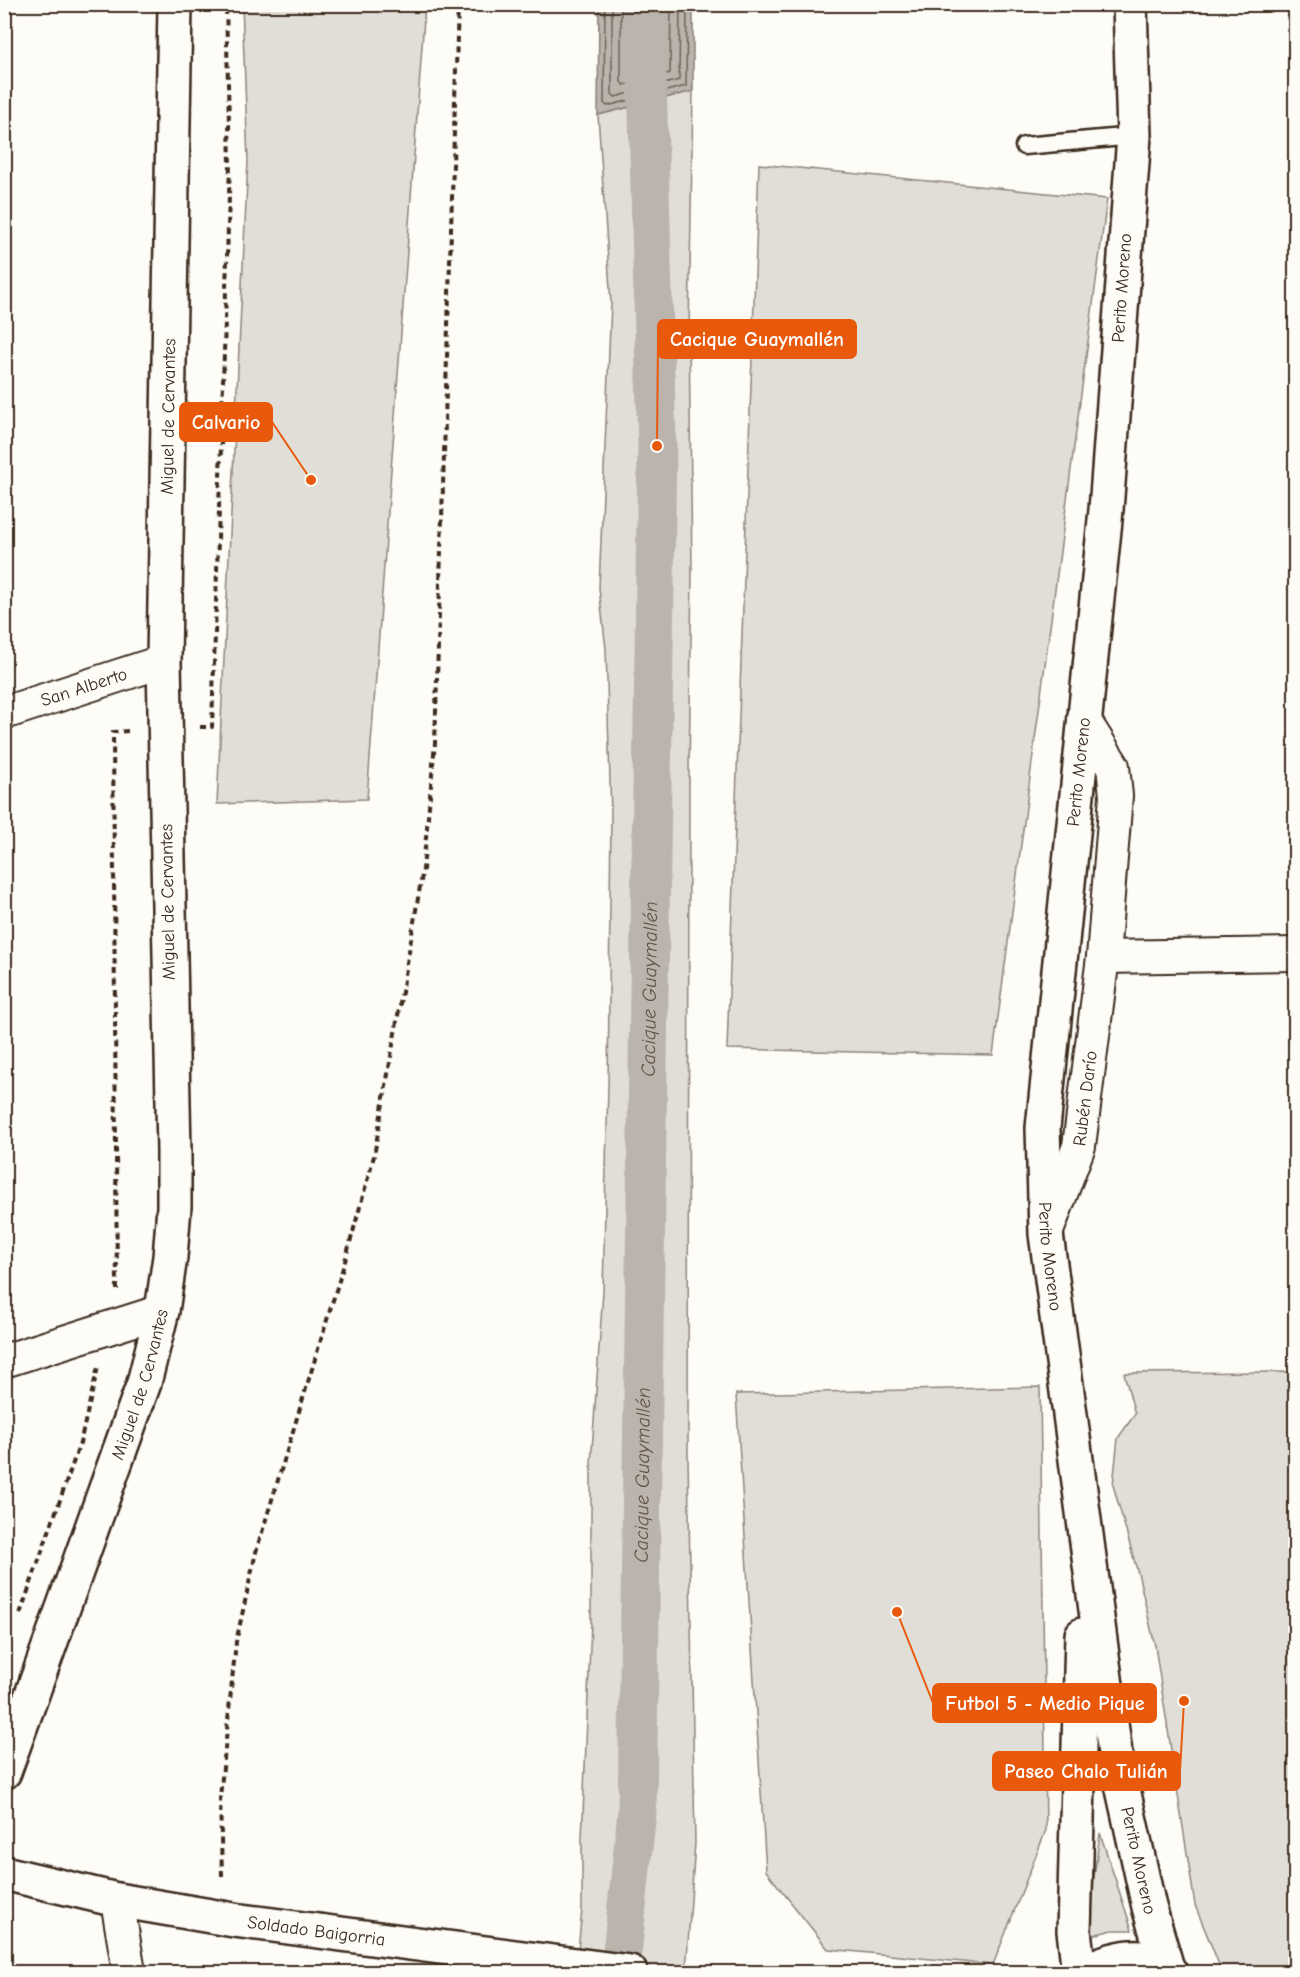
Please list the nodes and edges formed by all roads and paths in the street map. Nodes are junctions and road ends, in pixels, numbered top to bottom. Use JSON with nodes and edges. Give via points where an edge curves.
{"nodes":[{"id":1,"x":175,"y":4,"type":"edge"},
{"id":2,"x":458,"y":4,"type":"edge"},
{"id":3,"x":1130,"y":4,"type":"edge"},
{"id":4,"x":1134,"y":136,"type":"junction"},
{"id":5,"x":1024,"y":146,"type":"dead end"},
{"id":6,"x":164,"y":661,"type":"junction"},
{"id":7,"x":4,"y":713,"type":"edge"},
{"id":8,"x":1084,"y":720,"type":"junction"},
{"id":9,"x":1296,"y":954,"type":"edge"},
{"id":10,"x":1103,"y":957,"type":"junction"},
{"id":11,"x":1046,"y":1234,"type":"junction"},
{"id":12,"x":162,"y":1311,"type":"junction"},
{"id":13,"x":4,"y":1361,"type":"edge"},
{"id":14,"x":1084,"y":1538,"type":"junction"},
{"id":15,"x":4,"y":1772,"type":"edge"},
{"id":16,"x":4,"y":1873,"type":"edge"},
{"id":17,"x":222,"y":1876,"type":"dead end"},
{"id":18,"x":117,"y":1900,"type":"junction"},
{"id":19,"x":1168,"y":1970,"type":"edge"},
{"id":20,"x":129,"y":1972,"type":"edge"},
{"id":21,"x":630,"y":1972,"type":"edge"},
{"id":22,"x":1081,"y":1972,"type":"edge"}],
"edges":[{"from":1,"to":6,"type":"main road","name":"Miguel de Cervantes"},
{"from":2,"to":17,"type":"path","via":[[436,721],[423,869],[374,1156],[256,1552],[236,1642],[220,1797]]},
{"from":3,"to":4,"type":"main road","name":"Perito Moreno"},
{"from":4,"to":5,"type":"lane"},
{"from":4,"to":8,"type":"main road","name":"Perito Moreno","via":[[1106,510]]},
{"from":6,"to":7,"type":"street","name":"San Alberto"},
{"from":6,"to":12,"type":"main road","name":"Miguel de Cervantes","via":[[174,1207]]},
{"from":8,"to":10,"type":"street","name":"Rubén Darío","via":[[1113,766],[1116,796]]},
{"from":8,"to":11,"type":"main road","name":"Perito Moreno","via":[[1043,1128]]},
{"from":9,"to":10,"type":"street"},
{"from":10,"to":11,"type":"street","name":"Rubén Darío","via":[[1079,1146]]},
{"from":11,"to":14,"type":"main road","name":"Perito Moreno"},
{"from":12,"to":13,"type":"street"},
{"from":12,"to":15,"type":"main road","name":"Miguel de Cervantes","via":[[144,1383]]},
{"from":14,"to":19,"type":"main road","name":"Perito Moreno","via":[[1115,1753],[1149,1907]]},
{"from":14,"to":22,"type":"main road","name":"Perito Moreno","via":[[1074,1931]]},
{"from":16,"to":18,"type":"main road","name":"Soldado Baigorria"},
{"from":18,"to":20,"type":"street"},
{"from":18,"to":21,"type":"main road","name":"Soldado Baigorria","via":[[234,1920]]},
{"from":19,"to":22,"type":"main road","via":[[1148,1960],[1125,1956]]}]}
